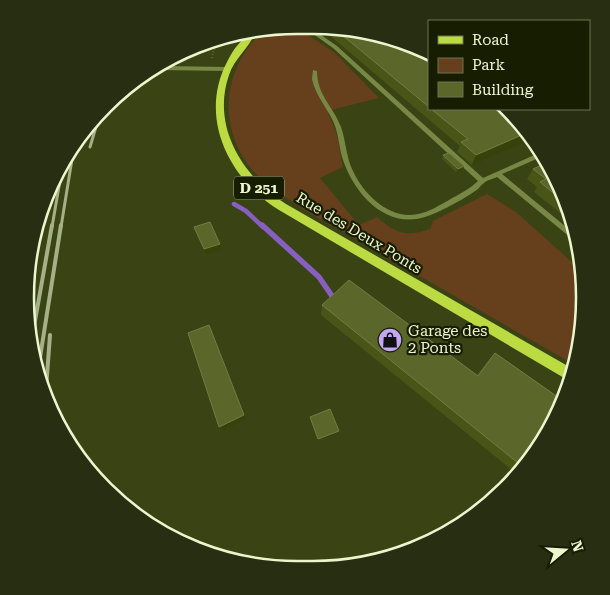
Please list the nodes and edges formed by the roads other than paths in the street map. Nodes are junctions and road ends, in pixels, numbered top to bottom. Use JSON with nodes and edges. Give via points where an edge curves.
{"nodes":[{"id":1,"x":316,"y":34,"type":"edge"},
{"id":2,"x":248,"y":39,"type":"edge"},
{"id":3,"x":168,"y":68,"type":"edge"},
{"id":4,"x":227,"y":69,"type":"junction"},
{"id":5,"x":316,"y":71,"type":"dead end"},
{"id":6,"x":536,"y":157,"type":"edge"},
{"id":7,"x":498,"y":174,"type":"junction"},
{"id":8,"x":482,"y":181,"type":"junction"},
{"id":9,"x":568,"y":232,"type":"edge"},
{"id":10,"x":565,"y":372,"type":"edge"}],
"edges":[{"from":1,"to":8,"type":"lane","via":[[335,47]]},
{"from":2,"to":4,"type":"main road","name":"Rue des Deux Ponts","number":"D 251"},
{"from":3,"to":4,"type":"street"},
{"from":4,"to":10,"type":"main road","name":"Rue des Deux Ponts","number":"D 251","via":[[218,102],[224,136],[234,159],[265,194]]},
{"from":5,"to":8,"type":"lane","via":[[315,86],[337,125],[346,162],[359,187],[382,210],[400,218],[421,216]]},
{"from":6,"to":7,"type":"lane"},
{"from":7,"to":8,"type":"lane"},
{"from":7,"to":9,"type":"lane"}]}
